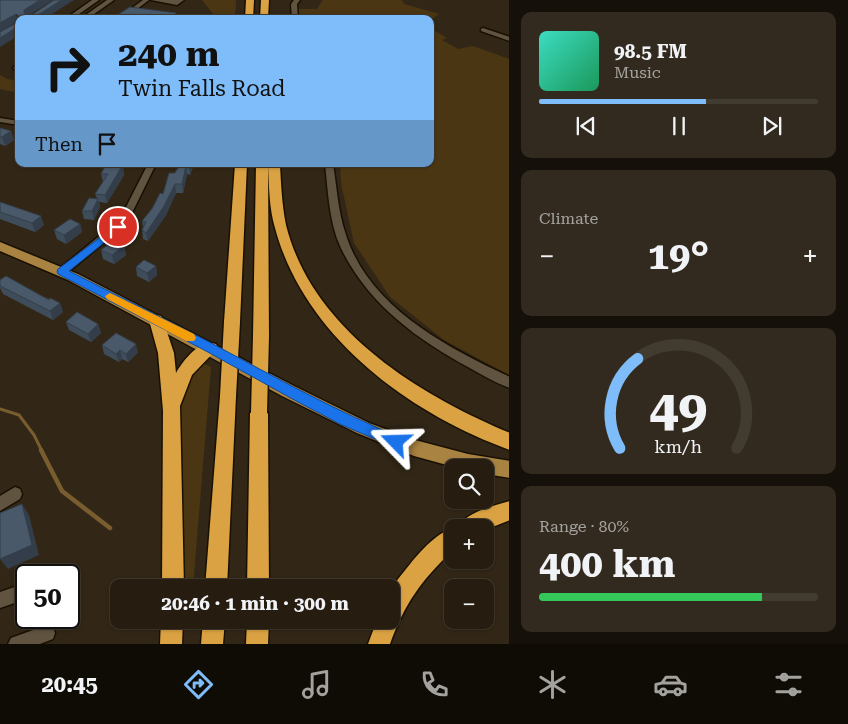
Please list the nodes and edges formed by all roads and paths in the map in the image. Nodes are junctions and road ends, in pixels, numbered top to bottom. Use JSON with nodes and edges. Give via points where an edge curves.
{"nodes":[{"id":1,"x":96,"y":0,"type":"edge"},
{"id":2,"x":111,"y":0,"type":"edge"},
{"id":3,"x":146,"y":0,"type":"edge"},
{"id":4,"x":154,"y":0,"type":"edge"},
{"id":5,"x":181,"y":0,"type":"edge"},
{"id":6,"x":250,"y":0,"type":"edge"},
{"id":7,"x":265,"y":0,"type":"edge"},
{"id":8,"x":297,"y":0,"type":"edge"},
{"id":9,"x":74,"y":15,"type":"edge"},
{"id":10,"x":89,"y":15,"type":"edge"},
{"id":11,"x":125,"y":15,"type":"edge"},
{"id":12,"x":249,"y":15,"type":"edge"},
{"id":13,"x":264,"y":15,"type":"edge"},
{"id":14,"x":295,"y":15,"type":"edge"},
{"id":15,"x":483,"y":30,"type":"dead end"},
{"id":16,"x":509,"y":39,"type":"edge"},
{"id":17,"x":0,"y":120,"type":"edge"},
{"id":18,"x":15,"y":123,"type":"edge"},
{"id":19,"x":151,"y":167,"type":"edge"},
{"id":20,"x":241,"y":167,"type":"edge"},
{"id":21,"x":262,"y":167,"type":"edge"},
{"id":22,"x":274,"y":167,"type":"edge"},
{"id":23,"x":330,"y":167,"type":"edge"},
{"id":24,"x":0,"y":246,"type":"edge"},
{"id":25,"x":62,"y":272,"type":"junction"},
{"id":26,"x":156,"y":320,"type":"junction"},
{"id":27,"x":210,"y":348,"type":"junction"},
{"id":28,"x":509,"y":383,"type":"edge"},
{"id":29,"x":172,"y":411,"type":"junction"},
{"id":30,"x":509,"y":442,"type":"edge"},
{"id":31,"x":509,"y":470,"type":"edge"},
{"id":32,"x":15,"y":494,"type":"dead end"},
{"id":33,"x":0,"y":504,"type":"edge"},
{"id":34,"x":509,"y":510,"type":"edge"},
{"id":35,"x":485,"y":519,"type":"edge"},
{"id":36,"x":444,"y":545,"type":"edge"},
{"id":37,"x":172,"y":579,"type":"edge"},
{"id":38,"x":217,"y":579,"type":"edge"},
{"id":39,"x":258,"y":579,"type":"edge"},
{"id":40,"x":15,"y":595,"type":"edge"},
{"id":41,"x":400,"y":596,"type":"edge"},
{"id":42,"x":0,"y":600,"type":"edge"},
{"id":43,"x":172,"y":629,"type":"edge"},
{"id":44,"x":213,"y":629,"type":"edge"},
{"id":45,"x":258,"y":629,"type":"edge"},
{"id":46,"x":385,"y":629,"type":"edge"},
{"id":47,"x":47,"y":634,"type":"dead end"},
{"id":48,"x":17,"y":644,"type":"edge"},
{"id":49,"x":171,"y":644,"type":"edge"},
{"id":50,"x":212,"y":644,"type":"edge"},
{"id":51,"x":258,"y":644,"type":"edge"},
{"id":52,"x":379,"y":644,"type":"edge"}],
"edges":[{"from":1,"to":9,"type":"street"},
{"from":2,"to":10,"type":"street"},
{"from":3,"to":11,"type":"street"},
{"from":4,"to":5,"type":"street","via":[[177,3]]},
{"from":6,"to":12,"type":"highway"},
{"from":7,"to":13,"type":"highway"},
{"from":8,"to":14,"type":"street"},
{"from":15,"to":16,"type":"street"},
{"from":17,"to":18,"type":"street"},
{"from":19,"to":25,"type":"street","via":[[124,221]]},
{"from":20,"to":38,"type":"highway","bridge":true},
{"from":21,"to":39,"type":"highway","bridge":true},
{"from":22,"to":30,"type":"highway","via":[[281,225],[287,246],[312,297],[339,331],[385,372],[421,397]]},
{"from":23,"to":28,"type":"street","via":[[344,245],[365,280],[393,310],[422,334],[477,368]]},
{"from":24,"to":25,"type":"main road"},
{"from":25,"to":26,"type":"main road"},
{"from":26,"to":27,"type":"main road"},
{"from":26,"to":29,"type":"highway","via":[[166,353]]},
{"from":27,"to":29,"type":"highway","via":[[194,359],[184,372]]},
{"from":27,"to":31,"type":"main road","via":[[379,436],[444,457]]},
{"from":29,"to":37,"type":"highway"},
{"from":32,"to":33,"type":"street"},
{"from":34,"to":35,"type":"highway"},
{"from":36,"to":41,"type":"highway","via":[[424,564]]},
{"from":40,"to":42,"type":"street"},
{"from":43,"to":49,"type":"highway"},
{"from":44,"to":50,"type":"highway"},
{"from":45,"to":51,"type":"highway"},
{"from":46,"to":52,"type":"highway"},
{"from":47,"to":48,"type":"street"}]}
